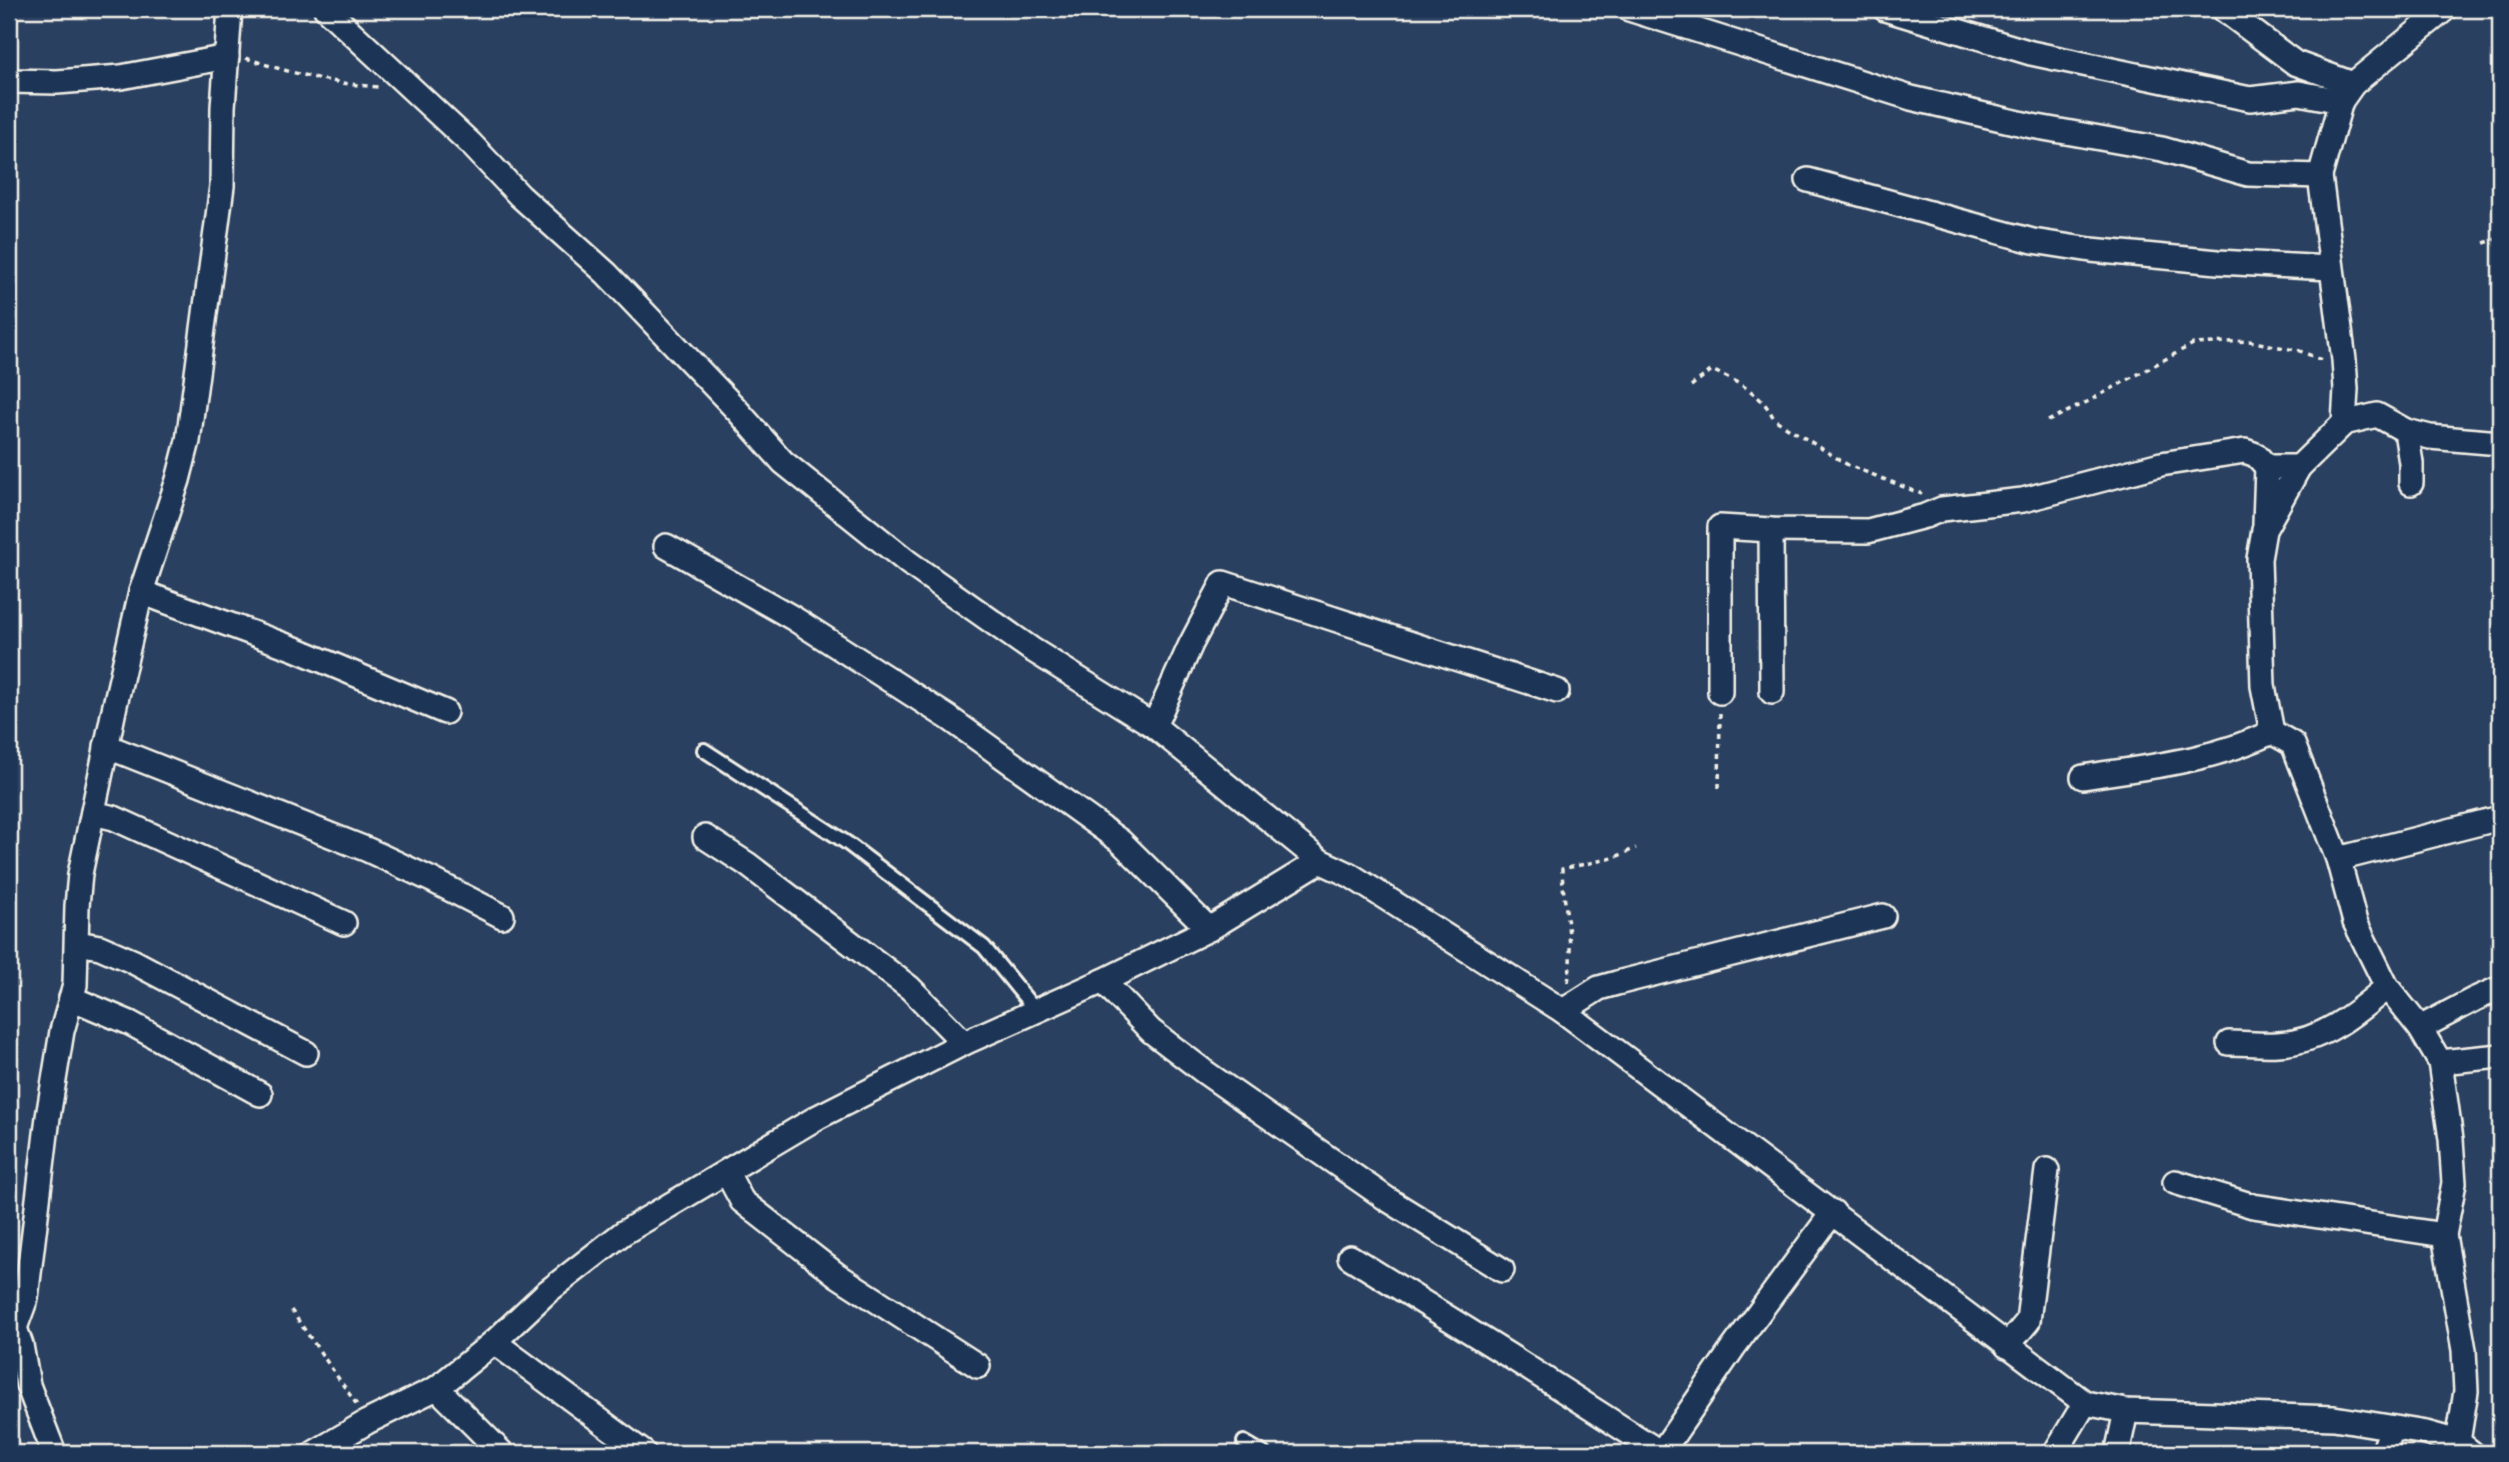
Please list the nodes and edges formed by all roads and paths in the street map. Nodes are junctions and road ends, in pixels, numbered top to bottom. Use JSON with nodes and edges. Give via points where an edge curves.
{"nodes":[{"id":1,"x":230,"y":9,"type":"edge"},
{"id":2,"x":326,"y":9,"type":"edge"},
{"id":3,"x":1629,"y":9,"type":"edge"},
{"id":4,"x":1885,"y":9,"type":"edge"},
{"id":5,"x":2223,"y":9,"type":"edge"},
{"id":6,"x":2445,"y":9,"type":"edge"},
{"id":7,"x":227,"y":57,"type":"junction"},
{"id":8,"x":9,"y":81,"type":"edge"},
{"id":9,"x":409,"y":87,"type":"junction"},
{"id":10,"x":2347,"y":93,"type":"junction"},
{"id":11,"x":2320,"y":176,"type":"junction"},
{"id":12,"x":1808,"y":180,"type":"dead end"},
{"id":13,"x":2500,"y":238,"type":"edge"},
{"id":14,"x":2484,"y":243,"type":"dead end"},
{"id":15,"x":2330,"y":268,"type":"junction"},
{"id":16,"x":2344,"y":360,"type":"junction"},
{"id":17,"x":1691,"y":386,"type":"dead end"},
{"id":18,"x":2048,"y":421,"type":"dead end"},
{"id":19,"x":2344,"y":424,"type":"junction"},
{"id":20,"x":2406,"y":430,"type":"junction"},
{"id":21,"x":2500,"y":443,"type":"edge"},
{"id":22,"x":2267,"y":467,"type":"junction"},
{"id":23,"x":2299,"y":467,"type":"junction"},
{"id":24,"x":2411,"y":483,"type":"dead end"},
{"id":25,"x":1942,"y":509,"type":"junction"},
{"id":26,"x":1771,"y":530,"type":"junction"},
{"id":27,"x":2264,"y":530,"type":"junction"},
{"id":28,"x":666,"y":546,"type":"dead end"},
{"id":29,"x":141,"y":592,"type":"junction"},
{"id":30,"x":1557,"y":691,"type":"dead end"},
{"id":31,"x":1720,"y":692,"type":"joint"},
{"id":32,"x":1772,"y":692,"type":"dead end"},
{"id":33,"x":445,"y":712,"type":"dead end"},
{"id":34,"x":1154,"y":726,"type":"junction"},
{"id":35,"x":2272,"y":732,"type":"junction"},
{"id":36,"x":106,"y":747,"type":"junction"},
{"id":37,"x":704,"y":750,"type":"dead end"},
{"id":38,"x":2083,"y":777,"type":"dead end"},
{"id":39,"x":1719,"y":788,"type":"dead end"},
{"id":40,"x":93,"y":813,"type":"junction"},
{"id":41,"x":2500,"y":818,"type":"edge"},
{"id":42,"x":705,"y":837,"type":"dead end"},
{"id":43,"x":1636,"y":848,"type":"dead end"},
{"id":44,"x":2338,"y":859,"type":"junction"},
{"id":45,"x":1320,"y":861,"type":"junction"},
{"id":46,"x":502,"y":916,"type":"dead end"},
{"id":47,"x":1883,"y":916,"type":"dead end"},
{"id":48,"x":344,"y":923,"type":"dead end"},
{"id":49,"x":1209,"y":929,"type":"junction"},
{"id":50,"x":77,"y":943,"type":"junction"},
{"id":51,"x":1103,"y":981,"type":"junction"},
{"id":52,"x":2387,"y":987,"type":"junction"},
{"id":53,"x":2500,"y":988,"type":"edge"},
{"id":54,"x":71,"y":998,"type":"junction"},
{"id":55,"x":1036,"y":1011,"type":"junction"},
{"id":56,"x":1563,"y":1011,"type":"junction"},
{"id":57,"x":2420,"y":1028,"type":"junction"},
{"id":58,"x":964,"y":1043,"type":"junction"},
{"id":59,"x":2229,"y":1043,"type":"dead end"},
{"id":60,"x":306,"y":1054,"type":"dead end"},
{"id":61,"x":2500,"y":1056,"type":"edge"},
{"id":62,"x":2440,"y":1062,"type":"junction"},
{"id":63,"x":260,"y":1094,"type":"dead end"},
{"id":64,"x":2047,"y":1170,"type":"dead end"},
{"id":65,"x":727,"y":1173,"type":"junction"},
{"id":66,"x":2175,"y":1182,"type":"dead end"},
{"id":67,"x":1833,"y":1212,"type":"junction"},
{"id":68,"x":2444,"y":1235,"type":"junction"},
{"id":69,"x":1350,"y":1257,"type":"dead end"},
{"id":70,"x":1502,"y":1270,"type":"dead end"},
{"id":71,"x":291,"y":1310,"type":"dead end"},
{"id":72,"x":12,"y":1327,"type":"edge"},
{"id":73,"x":494,"y":1342,"type":"junction"},
{"id":74,"x":2007,"y":1346,"type":"junction"},
{"id":75,"x":978,"y":1366,"type":"dead end"},
{"id":76,"x":437,"y":1388,"type":"junction"},
{"id":77,"x":2085,"y":1403,"type":"junction"},
{"id":78,"x":2126,"y":1411,"type":"junction"},
{"id":79,"x":367,"y":1422,"type":"junction"},
{"id":80,"x":2392,"y":1429,"type":"junction"},
{"id":81,"x":1244,"y":1442,"type":"dead end"},
{"id":82,"x":2465,"y":1448,"type":"edge"},
{"id":83,"x":54,"y":1453,"type":"edge"},
{"id":84,"x":314,"y":1453,"type":"edge"},
{"id":85,"x":502,"y":1453,"type":"edge"},
{"id":86,"x":644,"y":1453,"type":"edge"},
{"id":87,"x":1263,"y":1453,"type":"edge"},
{"id":88,"x":1661,"y":1453,"type":"edge"},
{"id":89,"x":2055,"y":1453,"type":"edge"},
{"id":90,"x":2119,"y":1453,"type":"edge"},
{"id":91,"x":2383,"y":1453,"type":"edge"}],
"edges":[{"from":1,"to":7,"type":"street"},
{"from":2,"to":9,"type":"street"},
{"from":3,"to":11,"type":"street","via":[[1911,98],[2162,149],[2248,174]]},
{"from":4,"to":10,"type":"street","via":[[2031,53],[2250,99]]},
{"from":5,"to":10,"type":"street","via":[[2295,63]]},
{"from":6,"to":10,"type":"street"},
{"from":7,"to":8,"type":"street","via":[[121,77]]},
{"from":7,"to":9,"type":"path","via":[[357,85]]},
{"from":7,"to":29,"type":"street","via":[[218,227],[188,441]]},
{"from":9,"to":34,"type":"street","via":[[606,273],[783,462],[920,570],[1031,649]]},
{"from":10,"to":11,"type":"street"},
{"from":11,"to":15,"type":"street"},
{"from":12,"to":15,"type":"street","via":[[2033,241],[2218,262]]},
{"from":13,"to":14,"type":"path"},
{"from":15,"to":16,"type":"street"},
{"from":16,"to":18,"type":"path","via":[[2323,361],[2300,351],[2249,341],[2193,344]]},
{"from":16,"to":19,"type":"street"},
{"from":17,"to":25,"type":"path","via":[[1712,370],[1750,389],[1769,407],[1774,419],[1816,446],[1848,465],[1920,492]]},
{"from":19,"to":20,"type":"street","via":[[2377,415]]},
{"from":19,"to":23,"type":"street"},
{"from":20,"to":21,"type":"street","via":[[2430,437]]},
{"from":20,"to":24,"type":"street"},
{"from":22,"to":23,"type":"street"},
{"from":22,"to":25,"type":"street","via":[[2245,451],[2161,464],[2023,500]]},
{"from":22,"to":27,"type":"street"},
{"from":23,"to":27,"type":"street"},
{"from":25,"to":26,"type":"street","via":[[1868,531]]},
{"from":26,"to":31,"type":"street","via":[[1720,527]]},
{"from":26,"to":32,"type":"street"},
{"from":27,"to":35,"type":"street","via":[[2259,559],[2262,673]]},
{"from":28,"to":49,"type":"street","via":[[793,618],[949,718],[1120,841]]},
{"from":29,"to":33,"type":"street","via":[[295,649]]},
{"from":29,"to":36,"type":"street"},
{"from":30,"to":34,"type":"street","via":[[1223,583]]},
{"from":31,"to":39,"type":"path"},
{"from":34,"to":45,"type":"street"},
{"from":35,"to":38,"type":"street","via":[[2202,758]]},
{"from":35,"to":44,"type":"street","via":[[2293,744]]},
{"from":36,"to":40,"type":"street"},
{"from":36,"to":46,"type":"street","via":[[368,850]]},
{"from":37,"to":55,"type":"lane","via":[[847,843],[984,947]]},
{"from":40,"to":48,"type":"street","via":[[114,818]]},
{"from":40,"to":50,"type":"street","via":[[80,874]]},
{"from":41,"to":44,"type":"street"},
{"from":42,"to":58,"type":"street","via":[[910,988]]},
{"from":43,"to":56,"type":"path","via":[[1613,859],[1563,869],[1572,964]]},
{"from":44,"to":52,"type":"street","via":[[2355,922]]},
{"from":45,"to":49,"type":"street"},
{"from":45,"to":56,"type":"street","via":[[1350,875]]},
{"from":47,"to":56,"type":"street","via":[[1599,988]]},
{"from":49,"to":51,"type":"street"},
{"from":50,"to":54,"type":"street"},
{"from":50,"to":60,"type":"street","via":[[132,961]]},
{"from":51,"to":55,"type":"street"},
{"from":51,"to":70,"type":"street","via":[[1152,1031],[1206,1073],[1387,1199]]},
{"from":52,"to":57,"type":"street"},
{"from":52,"to":59,"type":"street","via":[[2330,1031],[2308,1039],[2280,1044]]},
{"from":53,"to":57,"type":"street"},
{"from":54,"to":63,"type":"street","via":[[130,1023]]},
{"from":54,"to":72,"type":"street","via":[[48,1117],[26,1298]]},
{"from":55,"to":58,"type":"street"},
{"from":56,"to":67,"type":"street"},
{"from":57,"to":62,"type":"street"},
{"from":58,"to":65,"type":"street","via":[[818,1117]]},
{"from":61,"to":62,"type":"street"},
{"from":62,"to":68,"type":"street","via":[[2454,1183]]},
{"from":64,"to":74,"type":"street","via":[[2028,1321]]},
{"from":65,"to":73,"type":"street","via":[[623,1233],[547,1292]]},
{"from":65,"to":75,"type":"street","via":[[742,1201],[837,1275]]},
{"from":66,"to":68,"type":"street","via":[[2253,1206]]},
{"from":67,"to":74,"type":"street"},
{"from":67,"to":88,"type":"street"},
{"from":68,"to":82,"type":"street","via":[[2465,1350]]},
{"from":69,"to":88,"type":"street"},
{"from":71,"to":79,"type":"path"},
{"from":72,"to":83,"type":"street"},
{"from":73,"to":76,"type":"street"},
{"from":73,"to":86,"type":"street"},
{"from":74,"to":77,"type":"street"},
{"from":76,"to":79,"type":"street"},
{"from":76,"to":85,"type":"street"},
{"from":77,"to":78,"type":"street"},
{"from":77,"to":89,"type":"street"},
{"from":78,"to":80,"type":"street","via":[[2334,1418]]},
{"from":78,"to":90,"type":"street"},
{"from":79,"to":84,"type":"street"},
{"from":80,"to":82,"type":"street","via":[[2426,1433]]},
{"from":80,"to":91,"type":"street"},
{"from":81,"to":87,"type":"lane"}]}
